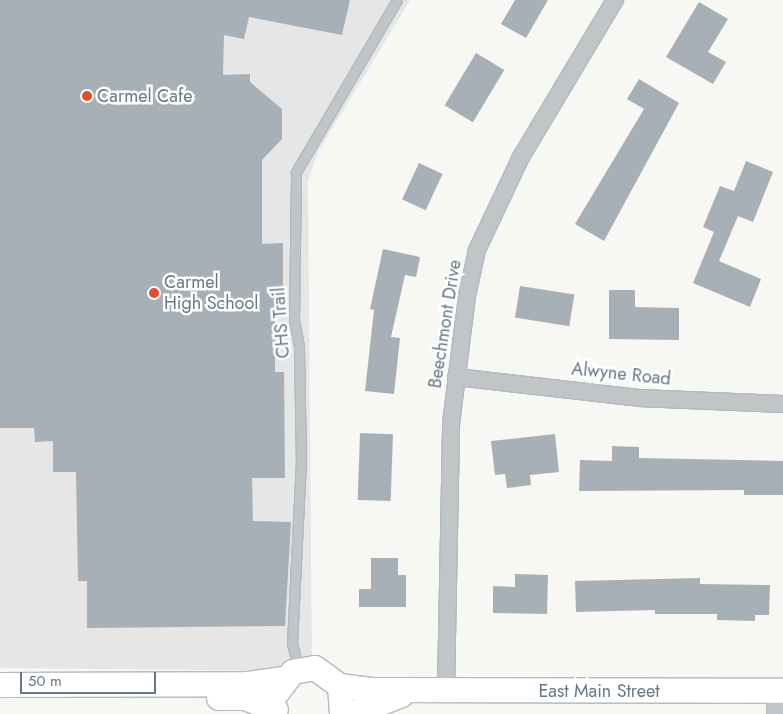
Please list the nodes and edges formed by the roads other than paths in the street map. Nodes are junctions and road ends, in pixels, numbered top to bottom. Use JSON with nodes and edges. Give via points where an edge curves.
{"nodes":[{"id":1,"x":397,"y":0,"type":"edge"},
{"id":2,"x":615,"y":0,"type":"edge"},
{"id":3,"x":456,"y":377,"type":"junction"},
{"id":4,"x":783,"y":404,"type":"edge"},
{"id":5,"x":291,"y":675,"type":"junction"},
{"id":6,"x":0,"y":685,"type":"edge"},
{"id":7,"x":340,"y":686,"type":"junction"},
{"id":8,"x":416,"y":690,"type":"junction"},
{"id":9,"x":446,"y":690,"type":"junction"},
{"id":10,"x":0,"y":698,"type":"edge"},
{"id":11,"x":778,"y":699,"type":"edge"},
{"id":12,"x":277,"y":712,"type":"edge"},
{"id":13,"x":342,"y":714,"type":"edge"},
{"id":14,"x":352,"y":714,"type":"edge"}],
"edges":[{"from":1,"to":5,"type":"lane","name":"CHS Trail","via":[[296,172],[294,320],[299,346],[301,463]]},
{"from":2,"to":3,"type":"street","name":"Beechmont Drive","via":[[492,211],[466,296]]},
{"from":3,"to":4,"type":"street","name":"Alwyne Road","via":[[639,398]]},
{"from":3,"to":9,"type":"street","name":"Beechmont Drive","via":[[448,489]]},
{"from":5,"to":6,"type":"main road","via":[[248,684]]},
{"from":5,"to":7,"type":"main road","via":[[326,672]]},
{"from":5,"to":12,"type":"main road","via":[[278,689]]},
{"from":7,"to":8,"type":"main road","name":"East Main Street"},
{"from":7,"to":13,"type":"main road"},
{"from":8,"to":9,"type":"main road","name":"East Main Street"},
{"from":8,"to":14,"type":"main road","name":"East Main Street"},
{"from":9,"to":11,"type":"main road","name":"East Main Street"},
{"from":10,"to":12,"type":"main road","via":[[245,698]]}]}
